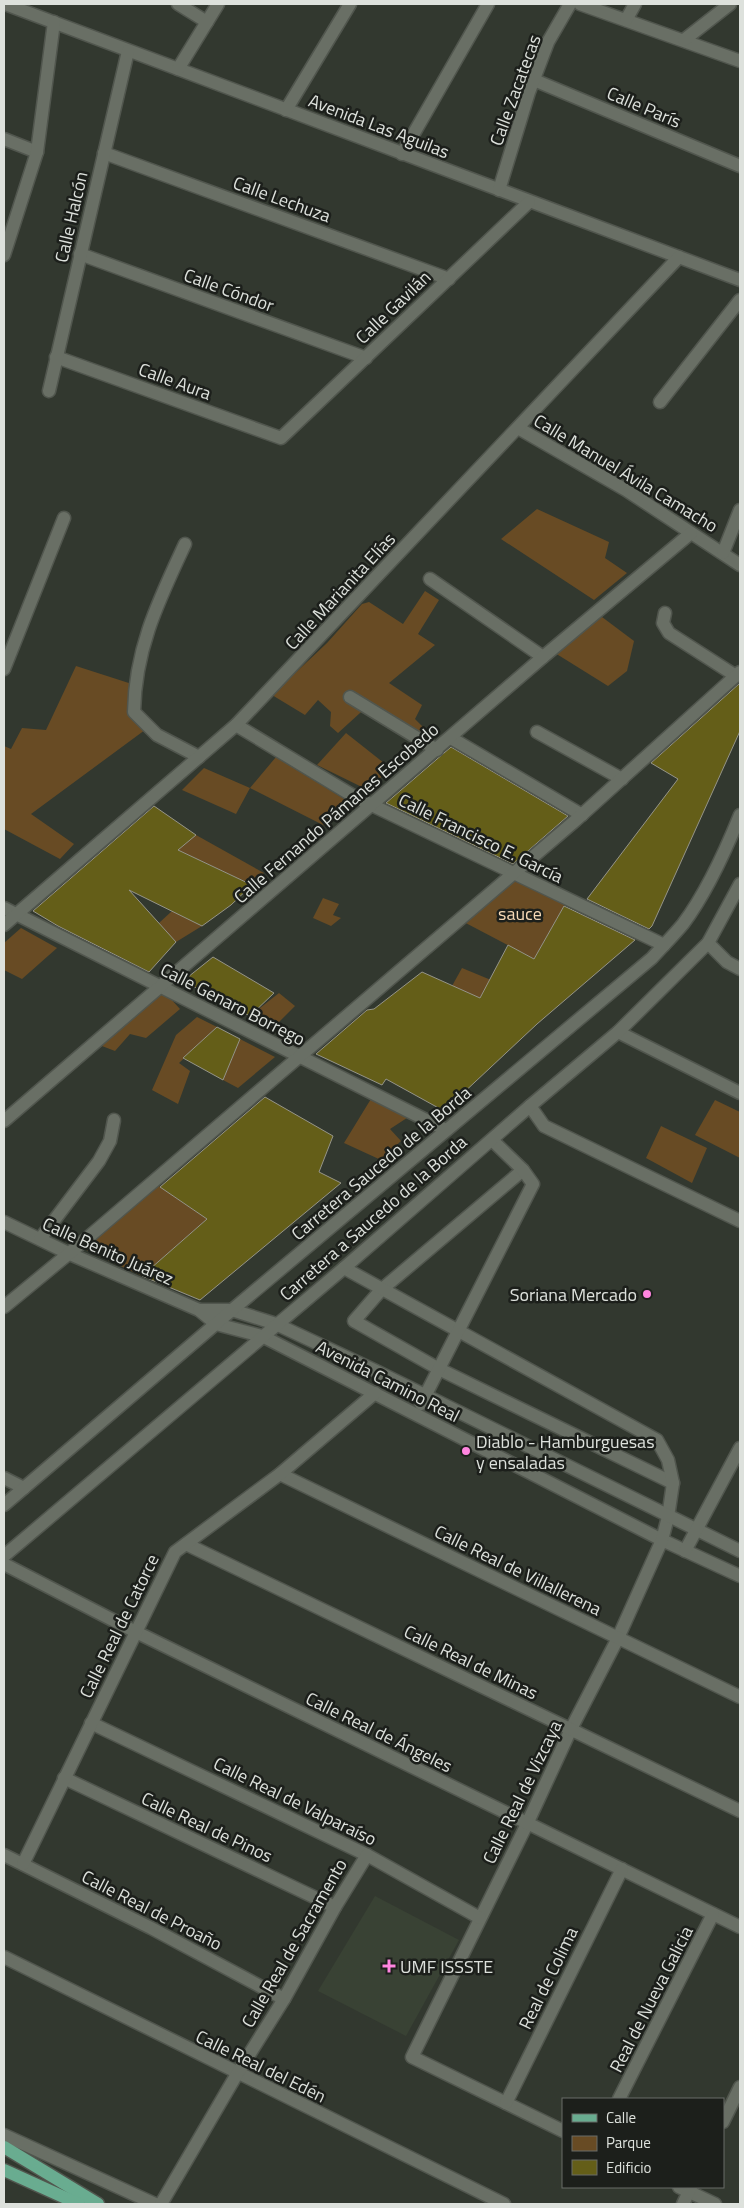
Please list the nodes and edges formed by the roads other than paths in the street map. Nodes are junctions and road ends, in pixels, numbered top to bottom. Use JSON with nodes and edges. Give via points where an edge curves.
{"nodes":[{"id":1,"x":5,"y":4,"type":"edge"},
{"id":2,"x":178,"y":4,"type":"edge"},
{"id":3,"x":218,"y":4,"type":"edge"},
{"id":4,"x":350,"y":4,"type":"edge"},
{"id":5,"x":488,"y":4,"type":"edge"},
{"id":6,"x":570,"y":4,"type":"edge"},
{"id":7,"x":580,"y":4,"type":"edge"},
{"id":8,"x":635,"y":4,"type":"edge"},
{"id":9,"x":730,"y":4,"type":"edge"},
{"id":10,"x":626,"y":20,"type":"junction"},
{"id":11,"x":54,"y":22,"type":"junction"},
{"id":12,"x":207,"y":22,"type":"junction"},
{"id":13,"x":684,"y":40,"type":"junction"},
{"id":14,"x":128,"y":51,"type":"junction"},
{"id":15,"x":740,"y":61,"type":"edge"},
{"id":16,"x":178,"y":69,"type":"junction"},
{"id":17,"x":534,"y":80,"type":"junction"},
{"id":18,"x":286,"y":110,"type":"junction"},
{"id":19,"x":4,"y":139,"type":"edge"},
{"id":20,"x":37,"y":152,"type":"junction"},
{"id":21,"x":104,"y":153,"type":"junction"},
{"id":22,"x":402,"y":154,"type":"junction"},
{"id":23,"x":740,"y":166,"type":"edge"},
{"id":24,"x":499,"y":190,"type":"junction"},
{"id":25,"x":530,"y":202,"type":"junction"},
{"id":26,"x":80,"y":254,"type":"junction"},
{"id":27,"x":4,"y":255,"type":"edge"},
{"id":28,"x":679,"y":257,"type":"junction"},
{"id":29,"x":448,"y":279,"type":"junction"},
{"id":30,"x":740,"y":280,"type":"edge"},
{"id":31,"x":740,"y":300,"type":"edge"},
{"id":32,"x":56,"y":357,"type":"junction"},
{"id":33,"x":366,"y":358,"type":"junction"},
{"id":34,"x":49,"y":391,"type":"dead end"},
{"id":35,"x":660,"y":402,"type":"dead end"},
{"id":36,"x":518,"y":428,"type":"junction"},
{"id":37,"x":281,"y":438,"type":"joint"},
{"id":38,"x":740,"y":510,"type":"edge"},
{"id":39,"x":64,"y":518,"type":"dead end"},
{"id":40,"x":691,"y":533,"type":"junction"},
{"id":41,"x":185,"y":544,"type":"dead end"},
{"id":42,"x":723,"y":553,"type":"junction"},
{"id":43,"x":740,"y":565,"type":"edge"},
{"id":44,"x":430,"y":579,"type":"dead end"},
{"id":45,"x":665,"y":613,"type":"dead end"},
{"id":46,"x":543,"y":657,"type":"junction"},
{"id":47,"x":4,"y":669,"type":"edge"},
{"id":48,"x":738,"y":674,"type":"edge"},
{"id":49,"x":350,"y":697,"type":"dead end"},
{"id":50,"x":236,"y":725,"type":"junction"},
{"id":51,"x":537,"y":732,"type":"dead end"},
{"id":52,"x":451,"y":738,"type":"junction"},
{"id":53,"x":437,"y":750,"type":"junction"},
{"id":54,"x":199,"y":757,"type":"junction"},
{"id":55,"x":622,"y":779,"type":"junction"},
{"id":56,"x":372,"y":805,"type":"junction"},
{"id":57,"x":582,"y":815,"type":"junction"},
{"id":58,"x":740,"y":815,"type":"edge"},
{"id":59,"x":514,"y":873,"type":"junction"},
{"id":60,"x":740,"y":884,"type":"edge"},
{"id":61,"x":4,"y":908,"type":"edge"},
{"id":62,"x":16,"y":914,"type":"junction"},
{"id":63,"x":4,"y":925,"type":"edge"},
{"id":64,"x":708,"y":943,"type":"junction"},
{"id":65,"x":664,"y":945,"type":"junction"},
{"id":66,"x":740,"y":969,"type":"edge"},
{"id":67,"x":160,"y":987,"type":"junction"},
{"id":68,"x":618,"y":1032,"type":"junction"},
{"id":69,"x":300,"y":1057,"type":"junction"},
{"id":70,"x":740,"y":1093,"type":"edge"},
{"id":71,"x":530,"y":1106,"type":"junction"},
{"id":72,"x":4,"y":1120,"type":"edge"},
{"id":73,"x":114,"y":1120,"type":"dead end"},
{"id":74,"x":446,"y":1130,"type":"junction"},
{"id":75,"x":492,"y":1140,"type":"junction"},
{"id":76,"x":523,"y":1170,"type":"junction"},
{"id":77,"x":740,"y":1221,"type":"edge"},
{"id":78,"x":4,"y":1222,"type":"edge"},
{"id":79,"x":40,"y":1239,"type":"junction"},
{"id":80,"x":70,"y":1254,"type":"junction"},
{"id":81,"x":344,"y":1268,"type":"junction"},
{"id":82,"x":381,"y":1290,"type":"junction"},
{"id":83,"x":4,"y":1307,"type":"edge"},
{"id":84,"x":199,"y":1310,"type":"junction"},
{"id":85,"x":232,"y":1310,"type":"junction"},
{"id":86,"x":216,"y":1324,"type":"junction"},
{"id":87,"x":276,"y":1324,"type":"junction"},
{"id":88,"x":459,"y":1330,"type":"junction"},
{"id":89,"x":262,"y":1336,"type":"junction"},
{"id":90,"x":439,"y":1369,"type":"junction"},
{"id":91,"x":375,"y":1393,"type":"junction"},
{"id":92,"x":425,"y":1396,"type":"junction"},
{"id":93,"x":416,"y":1414,"type":"junction"},
{"id":94,"x":740,"y":1448,"type":"edge"},
{"id":95,"x":280,"y":1474,"type":"junction"},
{"id":96,"x":4,"y":1478,"type":"edge"},
{"id":97,"x":673,"y":1483,"type":"junction"},
{"id":98,"x":24,"y":1488,"type":"junction"},
{"id":99,"x":4,"y":1505,"type":"edge"},
{"id":100,"x":668,"y":1517,"type":"junction"},
{"id":101,"x":696,"y":1530,"type":"junction"},
{"id":102,"x":662,"y":1540,"type":"junction"},
{"id":103,"x":186,"y":1544,"type":"junction"},
{"id":104,"x":685,"y":1551,"type":"junction"},
{"id":105,"x":740,"y":1551,"type":"edge"},
{"id":106,"x":4,"y":1556,"type":"edge"},
{"id":107,"x":4,"y":1564,"type":"edge"},
{"id":108,"x":740,"y":1576,"type":"edge"},
{"id":109,"x":136,"y":1632,"type":"junction"},
{"id":110,"x":618,"y":1638,"type":"junction"},
{"id":111,"x":740,"y":1697,"type":"edge"},
{"id":112,"x":91,"y":1723,"type":"junction"},
{"id":113,"x":571,"y":1729,"type":"junction"},
{"id":114,"x":64,"y":1778,"type":"junction"},
{"id":115,"x":740,"y":1811,"type":"edge"},
{"id":116,"x":527,"y":1824,"type":"junction"},
{"id":117,"x":4,"y":1855,"type":"edge"},
{"id":118,"x":367,"y":1855,"type":"junction"},
{"id":119,"x":23,"y":1864,"type":"junction"},
{"id":120,"x":622,"y":1869,"type":"junction"},
{"id":121,"x":335,"y":1907,"type":"junction"},
{"id":122,"x":713,"y":1914,"type":"junction"},
{"id":123,"x":480,"y":1918,"type":"junction"},
{"id":124,"x":740,"y":1927,"type":"edge"},
{"id":125,"x":4,"y":1958,"type":"edge"},
{"id":126,"x":284,"y":1999,"type":"junction"},
{"id":127,"x":237,"y":2074,"type":"junction"},
{"id":128,"x":740,"y":2087,"type":"edge"},
{"id":129,"x":621,"y":2098,"type":"edge"},
{"id":130,"x":506,"y":2103,"type":"junction"},
{"id":131,"x":724,"y":2120,"type":"edge"},
{"id":132,"x":562,"y":2131,"type":"edge"},
{"id":133,"x":4,"y":2135,"type":"edge"},
{"id":134,"x":4,"y":2147,"type":"edge"},
{"id":135,"x":4,"y":2170,"type":"edge"},
{"id":136,"x":686,"y":2188,"type":"edge"},
{"id":137,"x":79,"y":2204,"type":"edge"},
{"id":138,"x":98,"y":2204,"type":"edge"},
{"id":139,"x":155,"y":2204,"type":"edge"},
{"id":140,"x":161,"y":2204,"type":"edge"},
{"id":141,"x":504,"y":2204,"type":"edge"},
{"id":142,"x":683,"y":2204,"type":"edge"},
{"id":143,"x":715,"y":2204,"type":"edge"}],
"edges":[{"from":1,"to":11,"type":"street","name":"Avenida Las Aguilas"},
{"from":2,"to":12,"type":"street"},
{"from":3,"to":12,"type":"street"},
{"from":4,"to":18,"type":"street"},
{"from":5,"to":22,"type":"street"},
{"from":6,"to":17,"type":"street","name":"Calle Zacatecas","via":[[548,42]]},
{"from":7,"to":10,"type":"street"},
{"from":8,"to":10,"type":"street"},
{"from":9,"to":13,"type":"street"},
{"from":10,"to":13,"type":"street"},
{"from":11,"to":14,"type":"street","name":"Avenida Las Aguilas"},
{"from":11,"to":20,"type":"street"},
{"from":12,"to":16,"type":"street"},
{"from":13,"to":15,"type":"street"},
{"from":14,"to":16,"type":"street","name":"Avenida Las Aguilas"},
{"from":14,"to":21,"type":"street","name":"Calle Halcón"},
{"from":16,"to":18,"type":"street","name":"Avenida Las Aguilas"},
{"from":17,"to":23,"type":"street","name":"Calle París"},
{"from":17,"to":24,"type":"street","name":"Calle Zacatecas"},
{"from":18,"to":22,"type":"street","name":"Avenida Las Aguilas"},
{"from":19,"to":20,"type":"street"},
{"from":20,"to":27,"type":"street"},
{"from":21,"to":26,"type":"street","name":"Calle Halcón"},
{"from":21,"to":29,"type":"street","name":"Calle Lechuza"},
{"from":22,"to":24,"type":"street","name":"Avenida Las Aguilas"},
{"from":24,"to":25,"type":"street","name":"Avenida Las Aguilas"},
{"from":25,"to":28,"type":"street","name":"Avenida Las Aguilas"},
{"from":25,"to":29,"type":"street","name":"Calle Gavilán"},
{"from":26,"to":32,"type":"street","name":"Calle Halcón"},
{"from":26,"to":33,"type":"street","name":"Calle Cóndor"},
{"from":28,"to":30,"type":"street","name":"Avenida Las Aguilas"},
{"from":28,"to":36,"type":"street","name":"Calle Marianita Elías"},
{"from":29,"to":33,"type":"street","name":"Calle Gavilán"},
{"from":31,"to":35,"type":"street"},
{"from":32,"to":34,"type":"street","name":"Calle Halcón"},
{"from":32,"to":37,"type":"street","name":"Calle Aura"},
{"from":33,"to":37,"type":"street","name":"Calle Gavilán"},
{"from":36,"to":40,"type":"street","name":"Calle Manuel Ávila Camacho","via":[[626,490]]},
{"from":36,"to":50,"type":"street","name":"Calle Marianita Elías"},
{"from":38,"to":42,"type":"street"},
{"from":39,"to":47,"type":"street"},
{"from":40,"to":42,"type":"street","name":"Calle Manuel Ávila Camacho"},
{"from":40,"to":46,"type":"street","name":"Calle Fernando Pámanes Escobedo"},
{"from":41,"to":54,"type":"street","via":[[156,606],[143,646],[135,685],[134,712],[157,735]]},
{"from":42,"to":43,"type":"street","name":"Calle Manuel Ávila Camacho"},
{"from":44,"to":46,"type":"street"},
{"from":45,"to":48,"type":"street","via":[[663,623],[669,633]]},
{"from":46,"to":52,"type":"street","name":"Calle Fernando Pámanes Escobedo"},
{"from":48,"to":55,"type":"street"},
{"from":49,"to":53,"type":"street"},
{"from":50,"to":54,"type":"street","name":"Calle Marianita Elías"},
{"from":50,"to":56,"type":"street","name":"Calle Francisco E. García"},
{"from":51,"to":55,"type":"street"},
{"from":52,"to":53,"type":"street","name":"Calle Fernando Pámanes Escobedo"},
{"from":52,"to":57,"type":"street"},
{"from":53,"to":56,"type":"street","name":"Calle Fernando Pámanes Escobedo"},
{"from":54,"to":62,"type":"street","name":"Calle Marianita Elías"},
{"from":55,"to":57,"type":"street"},
{"from":56,"to":59,"type":"street","name":"Calle Francisco E. García"},
{"from":56,"to":67,"type":"street","name":"Calle Fernando Pámanes Escobedo"},
{"from":57,"to":59,"type":"street"},
{"from":58,"to":65,"type":"street","name":"Carretera Saucedo de la Borda","via":[[708,883],[683,923]]},
{"from":59,"to":65,"type":"street","name":"Calle Francisco E. García"},
{"from":59,"to":69,"type":"street"},
{"from":60,"to":64,"type":"street","name":"Carretera a Saucedo de la Borda"},
{"from":61,"to":62,"type":"street","name":"Calle Genaro Borrego"},
{"from":62,"to":63,"type":"street","name":"Calle Marianita Elías"},
{"from":62,"to":67,"type":"street","name":"Calle Genaro Borrego"},
{"from":64,"to":66,"type":"street","via":[[727,962]]},
{"from":64,"to":68,"type":"street","name":"Carretera a Saucedo de la Borda"},
{"from":65,"to":74,"type":"street","name":"Carretera Saucedo de la Borda"},
{"from":67,"to":69,"type":"street","name":"Calle Genaro Borrego"},
{"from":67,"to":72,"type":"street","name":"Calle Fernando Pámanes Escobedo"},
{"from":68,"to":70,"type":"street"},
{"from":68,"to":71,"type":"street","name":"Carretera a Saucedo de la Borda"},
{"from":69,"to":74,"type":"street","name":"Calle Genaro Borrego"},
{"from":69,"to":80,"type":"street"},
{"from":71,"to":75,"type":"street","name":"Carretera a Saucedo de la Borda"},
{"from":71,"to":77,"type":"street","via":[[544,1126]]},
{"from":73,"to":79,"type":"street","via":[[110,1140],[99,1161]]},
{"from":74,"to":85,"type":"street","name":"Carretera Saucedo de la Borda"},
{"from":75,"to":76,"type":"street"},
{"from":75,"to":81,"type":"street","name":"Carretera a Saucedo de la Borda"},
{"from":76,"to":82,"type":"street"},
{"from":76,"to":88,"type":"street","via":[[533,1184]]},
{"from":78,"to":79,"type":"street","name":"Calle Benito Juárez"},
{"from":79,"to":80,"type":"street","name":"Calle Benito Juárez"},
{"from":80,"to":83,"type":"street"},
{"from":80,"to":84,"type":"street","name":"Calle Benito Juárez"},
{"from":81,"to":82,"type":"street"},
{"from":81,"to":87,"type":"street","name":"Carretera a Saucedo de la Borda"},
{"from":82,"to":88,"type":"street"},
{"from":82,"to":90,"type":"street","via":[[354,1321]]},
{"from":84,"to":85,"type":"street","name":"Calle Benito Juárez"},
{"from":84,"to":86,"type":"street","name":"Calle Benito Juárez"},
{"from":85,"to":86,"type":"street","name":"Carretera Saucedo de la Borda"},
{"from":85,"to":87,"type":"street","name":"Avenida Camino Real"},
{"from":86,"to":89,"type":"street","name":"Avenida Camino Real"},
{"from":86,"to":98,"type":"street","name":"Carretera Saucedo de la Borda"},
{"from":87,"to":89,"type":"street","name":"Carretera a Saucedo de la Borda"},
{"from":87,"to":92,"type":"street","name":"Avenida Camino Real"},
{"from":88,"to":90,"type":"street"},
{"from":88,"to":97,"type":"street","via":[[657,1440],[668,1460]]},
{"from":89,"to":91,"type":"street","name":"Avenida Camino Real"},
{"from":89,"to":106,"type":"street","name":"Carretera a Saucedo de la Borda"},
{"from":90,"to":92,"type":"street"},
{"from":90,"to":97,"type":"street"},
{"from":91,"to":93,"type":"street","name":"Avenida Camino Real"},
{"from":91,"to":95,"type":"street","name":"Calle Real de Catorce"},
{"from":92,"to":93,"type":"street"},
{"from":92,"to":100,"type":"street","name":"Avenida Camino Real"},
{"from":93,"to":102,"type":"street","name":"Avenida Camino Real"},
{"from":94,"to":101,"type":"street"},
{"from":95,"to":103,"type":"street","name":"Calle Real de Catorce"},
{"from":95,"to":110,"type":"street","name":"Calle Real de Villallerena"},
{"from":96,"to":98,"type":"street"},
{"from":97,"to":100,"type":"street","name":"Calle Real de Vizcaya"},
{"from":98,"to":99,"type":"street","name":"Carretera Saucedo de la Borda"},
{"from":100,"to":101,"type":"street","name":"Avenida Camino Real"},
{"from":100,"to":102,"type":"street","name":"Calle Real de Vizcaya"},
{"from":101,"to":104,"type":"street"},
{"from":101,"to":105,"type":"street","name":"Avenida Camino Real"},
{"from":102,"to":104,"type":"street","name":"Avenida Camino Real"},
{"from":102,"to":110,"type":"street","name":"Calle Real de Vizcaya"},
{"from":103,"to":109,"type":"street","name":"Calle Real de Catorce","via":[[175,1552]]},
{"from":103,"to":113,"type":"street","name":"Calle Real de Minas"},
{"from":104,"to":108,"type":"street","name":"Avenida Camino Real"},
{"from":107,"to":109,"type":"street","name":"Calle Real de Ángeles"},
{"from":109,"to":112,"type":"street","name":"Calle Real de Catorce"},
{"from":109,"to":116,"type":"street","name":"Calle Real de Ángeles"},
{"from":110,"to":111,"type":"street","name":"Calle Real de Villallerena"},
{"from":110,"to":113,"type":"street","name":"Calle Real de Vizcaya"},
{"from":112,"to":114,"type":"street","name":"Calle Real de Catorce"},
{"from":112,"to":118,"type":"street","name":"Calle Real de Valparaíso"},
{"from":113,"to":115,"type":"street","name":"Calle Real de Minas"},
{"from":113,"to":116,"type":"street","name":"Calle Real de Vizcaya"},
{"from":114,"to":119,"type":"street","name":"Calle Real de Catorce"},
{"from":114,"to":121,"type":"street","name":"Calle Real de Pinos"},
{"from":116,"to":120,"type":"street","name":"Calle Real de Ángeles"},
{"from":116,"to":123,"type":"street","name":"Calle Real de Vizcaya"},
{"from":117,"to":119,"type":"street","name":"Calle Real de Proaño"},
{"from":118,"to":121,"type":"street","name":"Calle Real de Sacramento"},
{"from":118,"to":123,"type":"street","name":"Calle Real de Valparaíso"},
{"from":119,"to":126,"type":"street","name":"Calle Real de Proaño"},
{"from":120,"to":122,"type":"street","name":"Calle Real de Ángeles"},
{"from":120,"to":130,"type":"street","name":"Real de Colima"},
{"from":121,"to":126,"type":"street","name":"Calle Real de Sacramento"},
{"from":122,"to":124,"type":"street","name":"Calle Real de Ángeles"},
{"from":122,"to":129,"type":"street","name":"Real de Nueva Galicia"},
{"from":123,"to":130,"type":"street","name":"Calle Real de Vizcaya","via":[[412,2057]]},
{"from":125,"to":127,"type":"street","name":"Calle Real del Edén"},
{"from":126,"to":127,"type":"street","name":"Calle Real de Sacramento"},
{"from":127,"to":140,"type":"street","name":"Calle Real de Sacramento"},
{"from":127,"to":141,"type":"street","name":"Calle Real del Edén"},
{"from":128,"to":131,"type":"street"},
{"from":130,"to":132,"type":"street"},
{"from":133,"to":139,"type":"street"},
{"from":134,"to":138,"type":"main road"},
{"from":135,"to":137,"type":"main road"},
{"from":136,"to":142,"type":"street"},
{"from":136,"to":143,"type":"street"}]}
